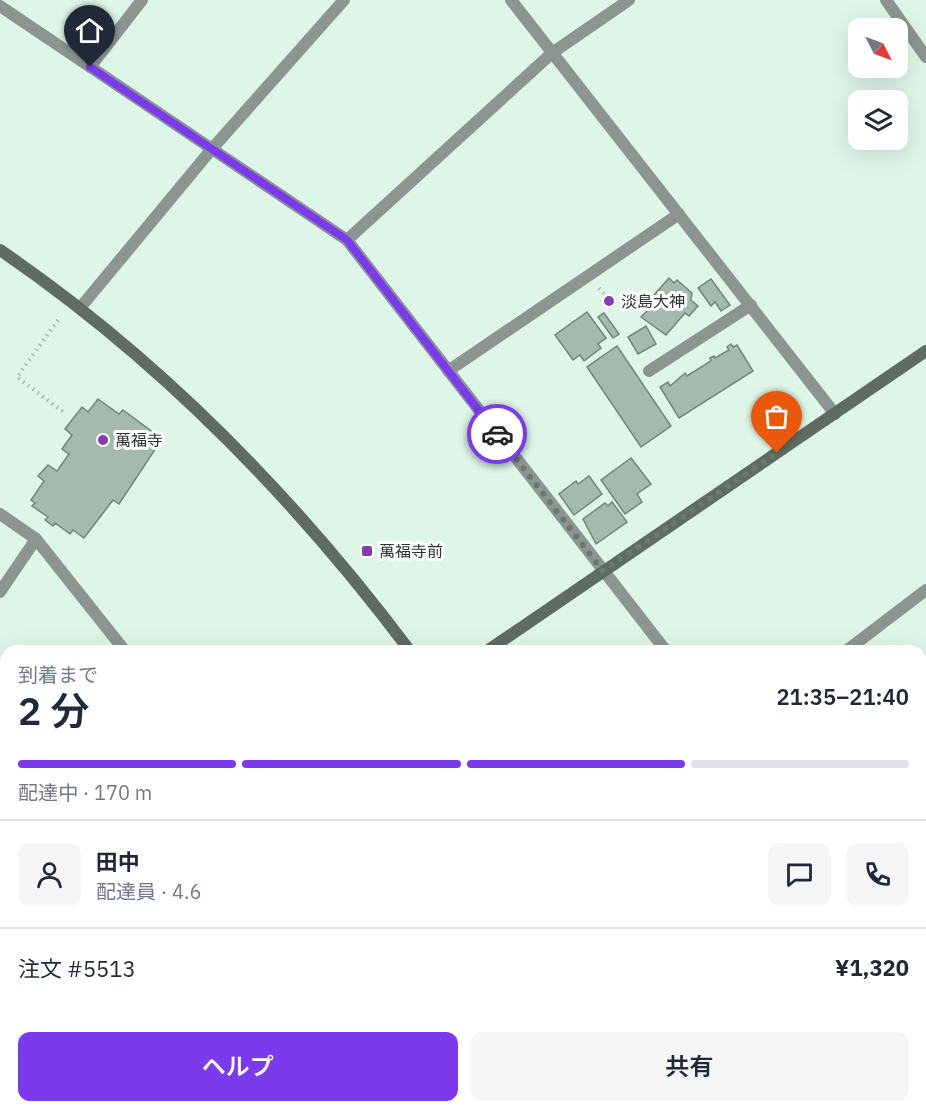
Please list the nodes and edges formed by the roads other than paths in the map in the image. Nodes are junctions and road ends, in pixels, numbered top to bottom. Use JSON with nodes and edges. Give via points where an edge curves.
{"nodes":[{"id":1,"x":142,"y":0,"type":"edge"},
{"id":2,"x":344,"y":0,"type":"edge"},
{"id":3,"x":511,"y":0,"type":"edge"},
{"id":4,"x":629,"y":0,"type":"edge"},
{"id":5,"x":886,"y":0,"type":"edge"},
{"id":6,"x":0,"y":6,"type":"edge"},
{"id":7,"x":552,"y":53,"type":"junction"},
{"id":8,"x":926,"y":57,"type":"edge"},
{"id":9,"x":90,"y":67,"type":"junction"},
{"id":10,"x":211,"y":150,"type":"junction"},
{"id":11,"x":679,"y":214,"type":"junction"},
{"id":12,"x":347,"y":240,"type":"junction"},
{"id":13,"x":0,"y":250,"type":"edge"},
{"id":14,"x":751,"y":305,"type":"junction"},
{"id":15,"x":80,"y":308,"type":"junction"},
{"id":16,"x":926,"y":351,"type":"edge"},
{"id":17,"x":448,"y":371,"type":"junction"},
{"id":18,"x":649,"y":371,"type":"dead end"},
{"id":19,"x":835,"y":414,"type":"junction"},
{"id":20,"x":0,"y":514,"type":"edge"},
{"id":21,"x":36,"y":538,"type":"junction"},
{"id":22,"x":603,"y":571,"type":"junction"},
{"id":23,"x":926,"y":590,"type":"edge"},
{"id":24,"x":0,"y":592,"type":"edge"},
{"id":25,"x":120,"y":645,"type":"edge"},
{"id":26,"x":405,"y":645,"type":"edge"},
{"id":27,"x":496,"y":645,"type":"edge"},
{"id":28,"x":661,"y":645,"type":"edge"},
{"id":29,"x":854,"y":645,"type":"edge"}],
"edges":[{"from":1,"to":9,"type":"street"},
{"from":2,"to":10,"type":"street"},
{"from":3,"to":7,"type":"street"},
{"from":4,"to":7,"type":"street"},
{"from":5,"to":8,"type":"street"},
{"from":6,"to":9,"type":"street"},
{"from":7,"to":11,"type":"street"},
{"from":7,"to":12,"type":"street"},
{"from":9,"to":10,"type":"street"},
{"from":10,"to":12,"type":"street"},
{"from":10,"to":15,"type":"street"},
{"from":11,"to":14,"type":"street"},
{"from":11,"to":17,"type":"street"},
{"from":12,"to":17,"type":"street"},
{"from":13,"to":15,"type":"street"},
{"from":14,"to":18,"type":"street"},
{"from":14,"to":19,"type":"street"},
{"from":15,"to":26,"type":"street","via":[[171,386],[244,456],[294,509]]},
{"from":16,"to":19,"type":"street"},
{"from":17,"to":22,"type":"street"},
{"from":19,"to":22,"type":"street"},
{"from":20,"to":21,"type":"street"},
{"from":21,"to":24,"type":"street"},
{"from":21,"to":25,"type":"street"},
{"from":22,"to":27,"type":"street"},
{"from":22,"to":28,"type":"street"},
{"from":23,"to":29,"type":"street"}]}
